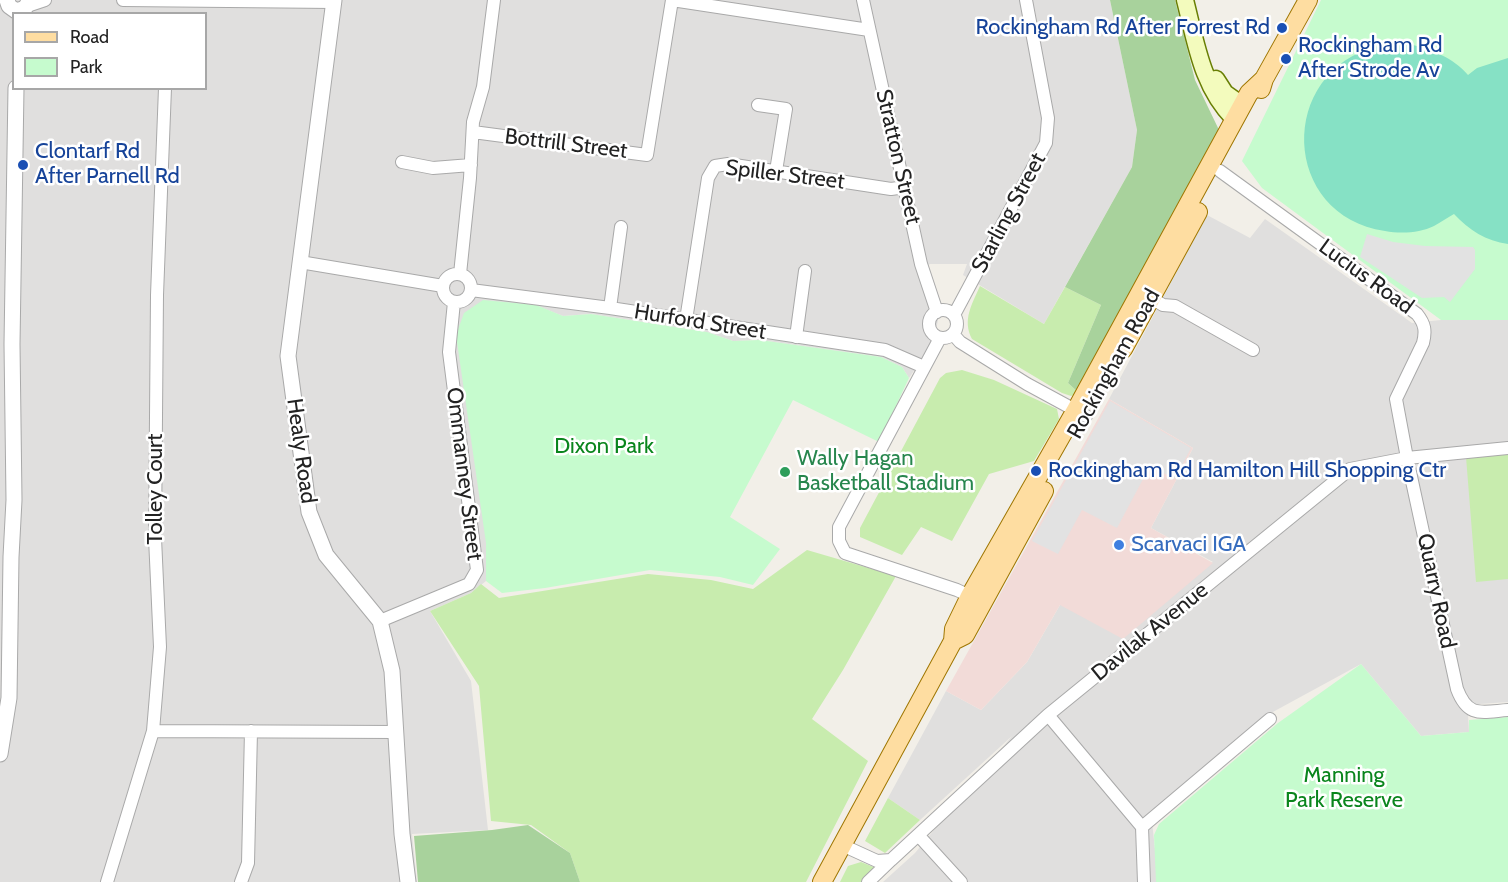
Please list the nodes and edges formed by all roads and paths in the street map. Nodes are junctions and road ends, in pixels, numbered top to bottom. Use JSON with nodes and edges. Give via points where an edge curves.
{"nodes":[{"id":1,"x":45,"y":0,"type":"edge"},
{"id":2,"x":123,"y":0,"type":"edge"},
{"id":3,"x":494,"y":0,"type":"edge"},
{"id":4,"x":672,"y":0,"type":"edge"},
{"id":5,"x":863,"y":0,"type":"edge"},
{"id":6,"x":1026,"y":0,"type":"edge"},
{"id":7,"x":1185,"y":0,"type":"edge"},
{"id":8,"x":1194,"y":0,"type":"edge"},
{"id":9,"x":1308,"y":0,"type":"edge"},
{"id":10,"x":334,"y":1,"type":"edge"},
{"id":11,"x":20,"y":6,"type":"edge"},
{"id":12,"x":165,"y":7,"type":"edge"},
{"id":13,"x":869,"y":30,"type":"junction"},
{"id":14,"x":1264,"y":79,"type":"junction"},
{"id":15,"x":16,"y":90,"type":"edge"},
{"id":16,"x":165,"y":90,"type":"edge"},
{"id":17,"x":759,"y":105,"type":"dead end"},
{"id":18,"x":1238,"y":112,"type":"junction"},
{"id":19,"x":473,"y":132,"type":"junction"},
{"id":20,"x":402,"y":162,"type":"dead end"},
{"id":21,"x":471,"y":165,"type":"junction"},
{"id":22,"x":776,"y":171,"type":"junction"},
{"id":23,"x":1220,"y":171,"type":"junction"},
{"id":24,"x":905,"y":187,"type":"junction"},
{"id":25,"x":621,"y":227,"type":"dead end"},
{"id":26,"x":300,"y":262,"type":"junction"},
{"id":27,"x":805,"y":271,"type":"dead end"},
{"id":28,"x":460,"y":274,"type":"junction"},
{"id":29,"x":443,"y":286,"type":"junction"},
{"id":30,"x":471,"y":290,"type":"junction"},
{"id":31,"x":1151,"y":298,"type":"junction"},
{"id":32,"x":454,"y":302,"type":"junction"},
{"id":33,"x":610,"y":308,"type":"junction"},
{"id":34,"x":936,"y":312,"type":"junction"},
{"id":35,"x":954,"y":315,"type":"junction"},
{"id":36,"x":687,"y":320,"type":"junction"},
{"id":37,"x":953,"y":334,"type":"junction"},
{"id":38,"x":796,"y":337,"type":"junction"},
{"id":39,"x":940,"y":338,"type":"junction"},
{"id":40,"x":1253,"y":350,"type":"dead end"},
{"id":41,"x":924,"y":367,"type":"junction"},
{"id":42,"x":1081,"y":413,"type":"junction"},
{"id":43,"x":1508,"y":448,"type":"edge"},
{"id":44,"x":1407,"y":458,"type":"junction"},
{"id":45,"x":977,"y":599,"type":"junction"},
{"id":46,"x":380,"y":621,"type":"junction"},
{"id":47,"x":1508,"y":710,"type":"edge"},
{"id":48,"x":1048,"y":715,"type":"junction"},
{"id":49,"x":1270,"y":719,"type":"dead end"},
{"id":50,"x":153,"y":731,"type":"junction"},
{"id":51,"x":251,"y":731,"type":"junction"},
{"id":52,"x":396,"y":732,"type":"junction"},
{"id":53,"x":0,"y":754,"type":"edge"},
{"id":54,"x":1142,"y":827,"type":"junction"},
{"id":55,"x":919,"y":836,"type":"junction"},
{"id":56,"x":842,"y":845,"type":"junction"},
{"id":57,"x":891,"y":860,"type":"junction"},
{"id":58,"x":107,"y":882,"type":"edge"},
{"id":59,"x":241,"y":882,"type":"edge"},
{"id":60,"x":408,"y":882,"type":"edge"},
{"id":61,"x":822,"y":882,"type":"edge"},
{"id":62,"x":868,"y":882,"type":"edge"},
{"id":63,"x":962,"y":882,"type":"edge"},
{"id":64,"x":1144,"y":882,"type":"edge"}],
"edges":[{"from":1,"to":11,"type":"street"},
{"from":2,"to":12,"type":"street"},
{"from":3,"to":19,"type":"street"},
{"from":4,"to":13,"type":"street"},
{"from":4,"to":19,"type":"street","name":"Bottrill Street","via":[[647,154]]},
{"from":5,"to":13,"type":"street","name":"Stratton Street"},
{"from":6,"to":35,"type":"street","name":"Starling Street","via":[[1048,118],[1046,143]]},
{"from":7,"to":18,"type":"main road","via":[[1206,79],[1221,105]]},
{"from":8,"to":18,"type":"main road","via":[[1208,61],[1219,86]]},
{"from":9,"to":14,"type":"main road","name":"Rockingham Road"},
{"from":10,"to":12,"type":"street"},
{"from":10,"to":26,"type":"street","name":"Healy Road"},
{"from":13,"to":24,"type":"street","name":"Stratton Street"},
{"from":14,"to":18,"type":"main road","name":"Rockingham Road","via":[[1249,93]]},
{"from":14,"to":23,"type":"main road","name":"Rockingham Road","via":[[1258,101]]},
{"from":15,"to":53,"type":"street","via":[[14,500],[9,698]]},
{"from":16,"to":50,"type":"street","name":"Tolley Court","via":[[155,538],[160,647]]},
{"from":17,"to":22,"type":"street","via":[[786,109]]},
{"from":18,"to":42,"type":"main road","name":"Rockingham Road"},
{"from":19,"to":21,"type":"street"},
{"from":20,"to":21,"type":"street","via":[[433,168]]},
{"from":21,"to":28,"type":"street"},
{"from":22,"to":24,"type":"street","name":"Spiller Street","via":[[891,189]]},
{"from":22,"to":36,"type":"street","name":"Spiller Street","via":[[728,164],[715,166],[708,178]]},
{"from":23,"to":31,"type":"main road","name":"Rockingham Road"},
{"from":23,"to":44,"type":"street","name":"Lucius Road","via":[[1422,320],[1423,343],[1396,399]]},
{"from":24,"to":34,"type":"street","name":"Stratton Street","via":[[921,264]]},
{"from":25,"to":33,"type":"street"},
{"from":26,"to":29,"type":"street"},
{"from":26,"to":46,"type":"street","name":"Healy Road","via":[[288,356],[309,512],[326,555]]},
{"from":27,"to":38,"type":"street"},
{"from":28,"to":29,"type":"street","via":[[452,274]]},
{"from":28,"to":30,"type":"street","via":[[471,282]]},
{"from":29,"to":32,"type":"street","via":[[444,293]]},
{"from":30,"to":32,"type":"street","via":[[468,297]]},
{"from":30,"to":33,"type":"street","name":"Hurford Street"},
{"from":31,"to":40,"type":"street","via":[[1175,306]]},
{"from":31,"to":42,"type":"main road","name":"Rockingham Road"},
{"from":32,"to":46,"type":"street","name":"Ommanney Street","via":[[449,352],[477,570],[469,584]]},
{"from":33,"to":36,"type":"street","name":"Hurford Street"},
{"from":34,"to":35,"type":"street","via":[[946,310]]},
{"from":34,"to":39,"type":"street","via":[[929,324],[932,333]]},
{"from":35,"to":37,"type":"street","via":[[957,323]]},
{"from":36,"to":38,"type":"street","name":"Hurford Street"},
{"from":37,"to":39,"type":"street"},
{"from":37,"to":42,"type":"street","via":[[960,342]]},
{"from":38,"to":41,"type":"street","name":"Hurford Street","via":[[885,350]]},
{"from":39,"to":41,"type":"street"},
{"from":41,"to":45,"type":"street","via":[[839,527],[839,541],[845,553]]},
{"from":42,"to":45,"type":"main road","name":"Rockingham Road"},
{"from":43,"to":44,"type":"street","name":"Davilak Avenue"},
{"from":44,"to":47,"type":"street","name":"Quarry Road","via":[[1462,702],[1470,710],[1480,712]]},
{"from":44,"to":48,"type":"street","name":"Davilak Avenue","via":[[1350,469]]},
{"from":45,"to":56,"type":"main road","name":"Rockingham Road","via":[[965,635],[953,641]]},
{"from":46,"to":52,"type":"street","name":"Healy Road","via":[[392,671]]},
{"from":48,"to":54,"type":"street"},
{"from":48,"to":55,"type":"street","name":"Davilak Avenue"},
{"from":49,"to":54,"type":"street"},
{"from":50,"to":51,"type":"street"},
{"from":50,"to":58,"type":"street","name":"Tolley Court"},
{"from":51,"to":52,"type":"street"},
{"from":51,"to":59,"type":"street","via":[[248,863]]},
{"from":52,"to":60,"type":"street","name":"Healy Road"},
{"from":54,"to":64,"type":"street"},
{"from":55,"to":57,"type":"street","name":"Davilak Avenue"},
{"from":55,"to":63,"type":"street"},
{"from":56,"to":57,"type":"street","via":[[877,861]]},
{"from":56,"to":61,"type":"main road","name":"Rockingham Road"},
{"from":57,"to":62,"type":"street","name":"Davilak Avenue"}]}
